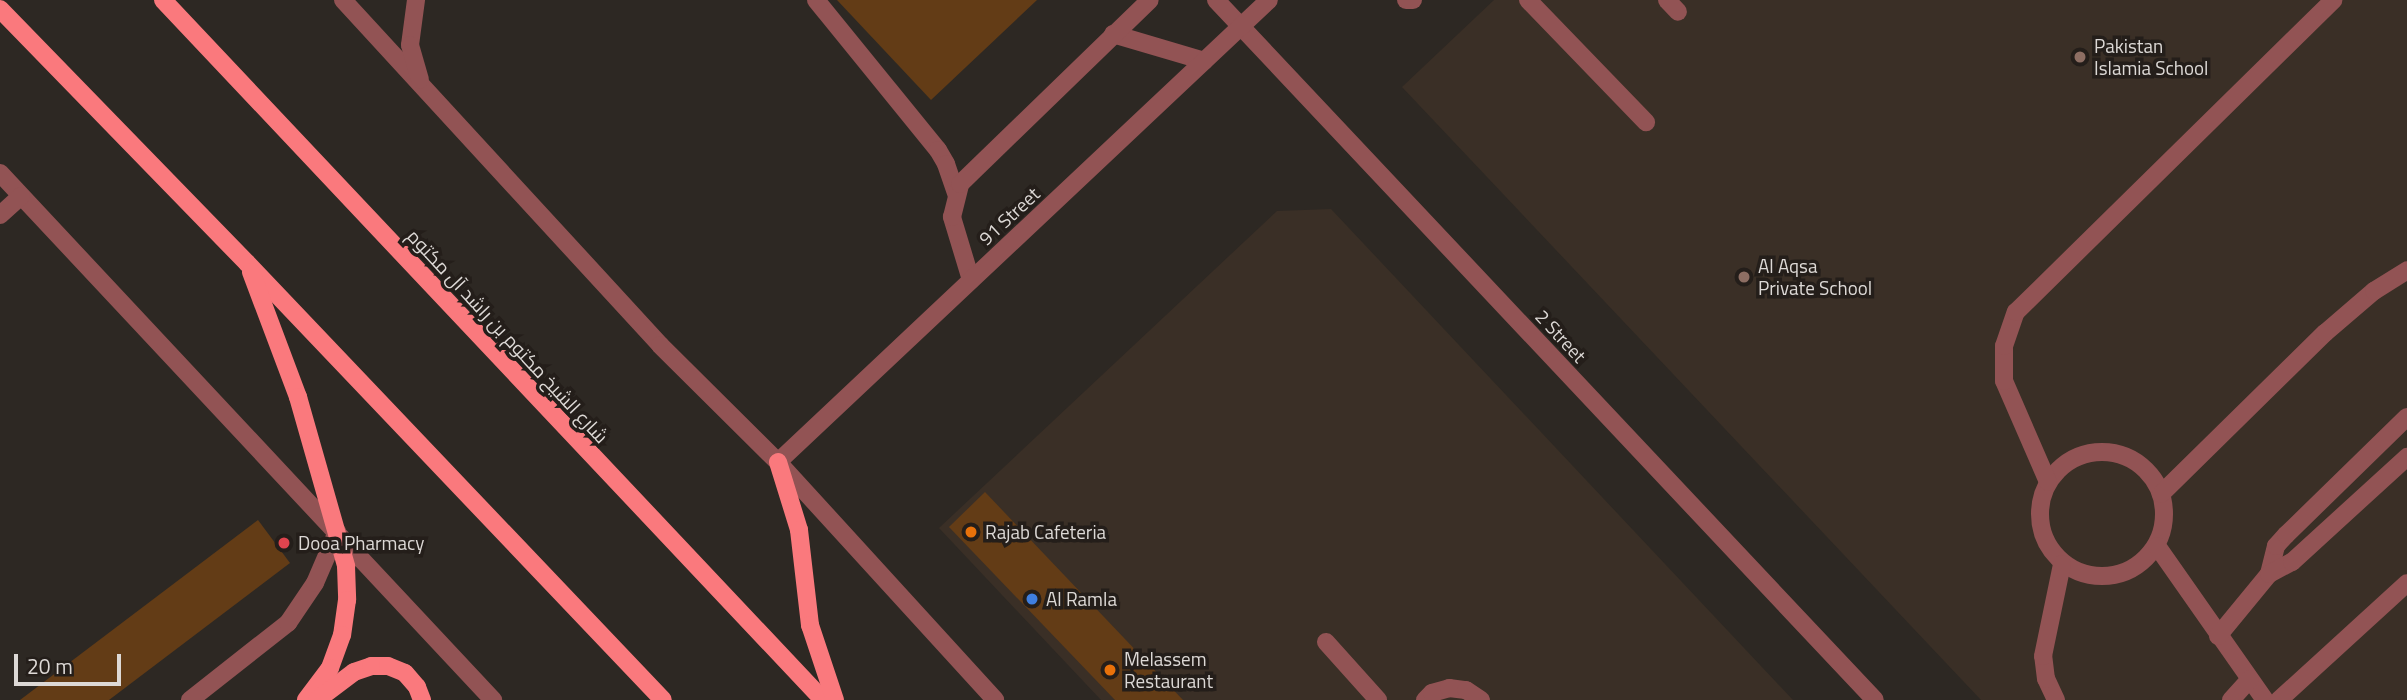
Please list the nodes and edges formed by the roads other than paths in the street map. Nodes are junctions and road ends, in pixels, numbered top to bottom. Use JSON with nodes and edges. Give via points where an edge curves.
{"nodes":[{"id":1,"x":163,"y":0,"type":"edge"},
{"id":2,"x":343,"y":0,"type":"edge"},
{"id":3,"x":416,"y":0,"type":"edge"},
{"id":4,"x":816,"y":0,"type":"edge"},
{"id":5,"x":1150,"y":0,"type":"edge"},
{"id":6,"x":1216,"y":0,"type":"edge"},
{"id":7,"x":1269,"y":0,"type":"edge"},
{"id":8,"x":1406,"y":0,"type":"edge"},
{"id":9,"x":1413,"y":0,"type":"edge"},
{"id":10,"x":1528,"y":0,"type":"edge"},
{"id":11,"x":2333,"y":0,"type":"edge"},
{"id":12,"x":0,"y":9,"type":"edge"},
{"id":13,"x":1241,"y":26,"type":"junction"},
{"id":14,"x":1113,"y":34,"type":"junction"},
{"id":15,"x":1204,"y":61,"type":"junction"},
{"id":16,"x":425,"y":89,"type":"junction"},
{"id":17,"x":1646,"y":122,"type":"dead end"},
{"id":18,"x":0,"y":173,"type":"edge"},
{"id":19,"x":956,"y":193,"type":"junction"},
{"id":20,"x":21,"y":196,"type":"junction"},
{"id":21,"x":0,"y":215,"type":"edge"},
{"id":22,"x":247,"y":262,"type":"junction"},
{"id":23,"x":2407,"y":270,"type":"edge"},
{"id":24,"x":971,"y":280,"type":"junction"},
{"id":25,"x":2407,"y":417,"type":"edge"},
{"id":26,"x":2407,"y":457,"type":"edge"},
{"id":27,"x":778,"y":462,"type":"junction"},
{"id":28,"x":2048,"y":482,"type":"junction"},
{"id":29,"x":2161,"y":494,"type":"junction"},
{"id":30,"x":337,"y":532,"type":"junction"},
{"id":31,"x":2157,"y":545,"type":"junction"},
{"id":32,"x":2063,"y":564,"type":"junction"},
{"id":33,"x":2269,"y":574,"type":"junction"},
{"id":34,"x":2407,"y":583,"type":"edge"},
{"id":35,"x":2218,"y":636,"type":"junction"},
{"id":36,"x":1326,"y":642,"type":"dead end"},
{"id":37,"x":2250,"y":679,"type":"junction"},
{"id":38,"x":190,"y":700,"type":"edge"},
{"id":39,"x":306,"y":700,"type":"edge"},
{"id":40,"x":317,"y":700,"type":"edge"},
{"id":41,"x":422,"y":700,"type":"edge"},
{"id":42,"x":493,"y":700,"type":"edge"},
{"id":43,"x":663,"y":700,"type":"edge"},
{"id":44,"x":823,"y":700,"type":"edge"},
{"id":45,"x":835,"y":700,"type":"edge"},
{"id":46,"x":995,"y":700,"type":"edge"},
{"id":47,"x":1378,"y":700,"type":"edge"},
{"id":48,"x":1425,"y":700,"type":"edge"},
{"id":49,"x":1480,"y":700,"type":"edge"},
{"id":50,"x":1875,"y":700,"type":"edge"},
{"id":51,"x":2056,"y":700,"type":"edge"},
{"id":52,"x":2231,"y":700,"type":"edge"},
{"id":53,"x":2265,"y":700,"type":"edge"},
{"id":54,"x":2279,"y":700,"type":"edge"}],
"edges":[{"from":1,"to":44,"type":"main road","name":"شارع الشيخ مكتوم بن راشد آل مكتوم"},
{"from":2,"to":16,"type":"street"},
{"from":3,"to":16,"type":"street","via":[[410,45]]},
{"from":4,"to":19,"type":"street","via":[[938,150]]},
{"from":5,"to":14,"type":"street"},
{"from":6,"to":13,"type":"street","name":"2 Street"},
{"from":7,"to":13,"type":"street","name":"91 Street"},
{"from":8,"to":9,"type":"street"},
{"from":10,"to":17,"type":"street"},
{"from":11,"to":28,"type":"street","via":[[2016,312],[2004,346],[2004,381]]},
{"from":12,"to":22,"type":"main road"},
{"from":13,"to":15,"type":"street","name":"91 Street"},
{"from":13,"to":50,"type":"street","name":"2 Street"},
{"from":14,"to":15,"type":"street"},
{"from":14,"to":19,"type":"street","via":[[968,175]]},
{"from":15,"to":24,"type":"street","name":"91 Street"},
{"from":16,"to":27,"type":"street","via":[[660,345]]},
{"from":18,"to":20,"type":"street"},
{"from":19,"to":24,"type":"street","via":[[952,217]]},
{"from":20,"to":21,"type":"street"},
{"from":20,"to":30,"type":"street"},
{"from":22,"to":30,"type":"main road","via":[[298,397]]},
{"from":22,"to":43,"type":"main road"},
{"from":23,"to":29,"type":"street","via":[[2325,333]]},
{"from":24,"to":27,"type":"street","name":"91 Street"},
{"from":25,"to":33,"type":"street","via":[[2276,546]]},
{"from":26,"to":33,"type":"street","via":[[2292,562]]},
{"from":27,"to":45,"type":"main road","via":[[799,530],[810,625]]},
{"from":27,"to":46,"type":"street"},
{"from":28,"to":29,"type":"street","via":[[2073,458],[2108,452],[2140,465]]},
{"from":28,"to":32,"type":"street","via":[[2039,517],[2050,550]]},
{"from":29,"to":31,"type":"street","via":[[2165,512]]},
{"from":30,"to":38,"type":"street","via":[[315,583],[288,623]]},
{"from":30,"to":39,"type":"main road","via":[[346,566],[342,635],[330,668]]},
{"from":30,"to":42,"type":"street"},
{"from":31,"to":32,"type":"street","via":[[2130,571],[2113,576],[2078,573]]},
{"from":31,"to":35,"type":"street"},
{"from":32,"to":51,"type":"street","via":[[2043,656],[2046,679]]},
{"from":33,"to":35,"type":"street"},
{"from":34,"to":54,"type":"street"},
{"from":35,"to":37,"type":"street"},
{"from":36,"to":47,"type":"street"},
{"from":37,"to":52,"type":"street"},
{"from":37,"to":53,"type":"street"},
{"from":40,"to":41,"type":"main road","via":[[354,672],[388,666],[405,673],[418,687]]},
{"from":48,"to":49,"type":"street","via":[[1449,688],[1466,690]]}]}
